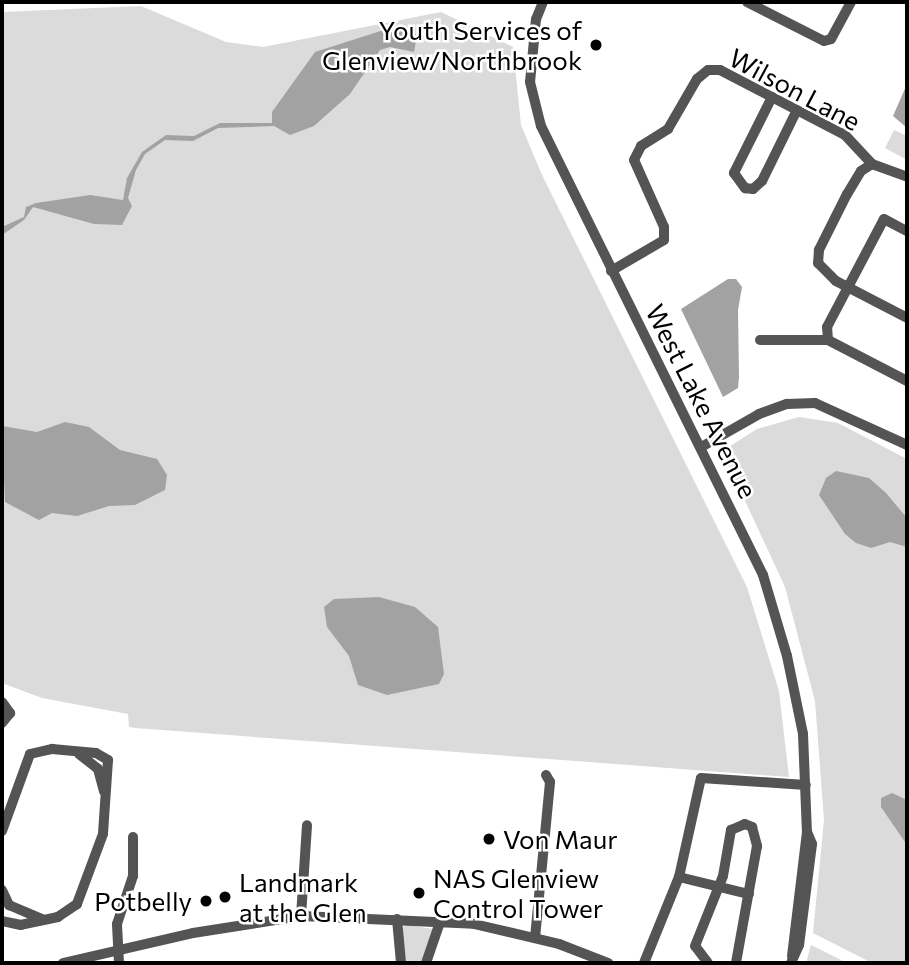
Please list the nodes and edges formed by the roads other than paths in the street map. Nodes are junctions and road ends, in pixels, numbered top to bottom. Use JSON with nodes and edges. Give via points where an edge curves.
{"nodes":[{"id":1,"x":543,"y":2,"type":"edge"},
{"id":2,"x":747,"y":2,"type":"edge"},
{"id":3,"x":851,"y":2,"type":"edge"},
{"id":4,"x":772,"y":97,"type":"junction"},
{"id":5,"x":797,"y":110,"type":"junction"},
{"id":6,"x":872,"y":164,"type":"junction"},
{"id":7,"x":907,"y":177,"type":"edge"},
{"id":8,"x":907,"y":231,"type":"edge"},
{"id":9,"x":611,"y":271,"type":"junction"},
{"id":10,"x":848,"y":287,"type":"junction"},
{"id":11,"x":907,"y":318,"type":"edge"},
{"id":12,"x":760,"y":340,"type":"dead end"},
{"id":13,"x":828,"y":340,"type":"junction"},
{"id":14,"x":907,"y":380,"type":"edge"},
{"id":15,"x":907,"y":444,"type":"edge"},
{"id":16,"x":703,"y":446,"type":"junction"},
{"id":17,"x":2,"y":702,"type":"edge"},
{"id":18,"x":2,"y":723,"type":"edge"},
{"id":19,"x":546,"y":775,"type":"dead end"},
{"id":20,"x":806,"y":785,"type":"junction"},
{"id":21,"x":3,"y":825,"type":"edge"},
{"id":22,"x":307,"y":825,"type":"dead end"},
{"id":23,"x":133,"y":837,"type":"dead end"},
{"id":24,"x":679,"y":877,"type":"junction"},
{"id":25,"x":719,"y":887,"type":"junction"},
{"id":26,"x":2,"y":890,"type":"edge"},
{"id":27,"x":749,"y":894,"type":"junction"},
{"id":28,"x":301,"y":916,"type":"junction"},
{"id":29,"x":397,"y":919,"type":"junction"},
{"id":30,"x":45,"y":920,"type":"junction"},
{"id":31,"x":2,"y":921,"type":"edge"},
{"id":32,"x":440,"y":922,"type":"junction"},
{"id":33,"x":535,"y":938,"type":"junction"},
{"id":34,"x":119,"y":958,"type":"edge"},
{"id":35,"x":792,"y":961,"type":"edge"},
{"id":36,"x":63,"y":963,"type":"edge"},
{"id":37,"x":401,"y":963,"type":"edge"},
{"id":38,"x":426,"y":963,"type":"edge"},
{"id":39,"x":608,"y":963,"type":"edge"},
{"id":40,"x":643,"y":963,"type":"edge"},
{"id":41,"x":708,"y":963,"type":"edge"},
{"id":42,"x":736,"y":963,"type":"edge"}],
"edges":[{"from":1,"to":9,"type":"street","name":"West Lake Avenue","via":[[534,30],[530,82],[541,126]]},
{"from":2,"to":3,"type":"street","via":[[824,41],[831,39]]},
{"from":4,"to":5,"type":"street","name":"Wilson Lane"},
{"from":4,"to":5,"type":"street","via":[[734,173],[745,188],[762,181]]},
{"from":4,"to":9,"type":"street","name":"Wilson Lane","via":[[720,70],[708,70],[697,79],[668,129],[641,146],[634,160],[664,227],[664,240]]},
{"from":5,"to":6,"type":"street","name":"Wilson Lane","via":[[845,135]]},
{"from":6,"to":7,"type":"street"},
{"from":6,"to":10,"type":"street","via":[[857,177],[818,254],[823,272]]},
{"from":8,"to":10,"type":"street","via":[[884,219]]},
{"from":9,"to":16,"type":"street","name":"West Lake Avenue"},
{"from":10,"to":11,"type":"street"},
{"from":10,"to":13,"type":"street","via":[[827,327]]},
{"from":12,"to":13,"type":"street"},
{"from":13,"to":14,"type":"street"},
{"from":15,"to":16,"type":"street","via":[[815,402],[787,404],[759,414]]},
{"from":16,"to":20,"type":"street","name":"West Lake Avenue","via":[[764,575],[800,719]]},
{"from":17,"to":18,"type":"street","via":[[10,713]]},
{"from":19,"to":33,"type":"street","via":[[550,782]]},
{"from":20,"to":24,"type":"street","via":[[701,778]]},
{"from":20,"to":35,"type":"street","name":"West Lake Avenue","via":[[811,844],[807,900]]},
{"from":21,"to":30,"type":"street","via":[[30,754],[39,749],[75,751],[98,769],[106,800],[98,856],[86,886],[66,914]]},
{"from":22,"to":28,"type":"street"},
{"from":23,"to":34,"type":"street","via":[[133,876],[118,914]]},
{"from":24,"to":25,"type":"street"},
{"from":24,"to":40,"type":"street"},
{"from":25,"to":27,"type":"street"},
{"from":25,"to":27,"type":"street","via":[[731,830],[746,824],[752,827],[757,846]]},
{"from":25,"to":41,"type":"street","via":[[695,946]]},
{"from":26,"to":30,"type":"street","via":[[9,905]]},
{"from":27,"to":42,"type":"street"},
{"from":28,"to":29,"type":"street"},
{"from":28,"to":34,"type":"street","via":[[193,933]]},
{"from":29,"to":32,"type":"street"},
{"from":29,"to":37,"type":"street"},
{"from":30,"to":31,"type":"street","via":[[21,925]]},
{"from":32,"to":33,"type":"street","via":[[474,924]]},
{"from":32,"to":38,"type":"street"},
{"from":33,"to":39,"type":"street"},
{"from":34,"to":36,"type":"street"}]}
